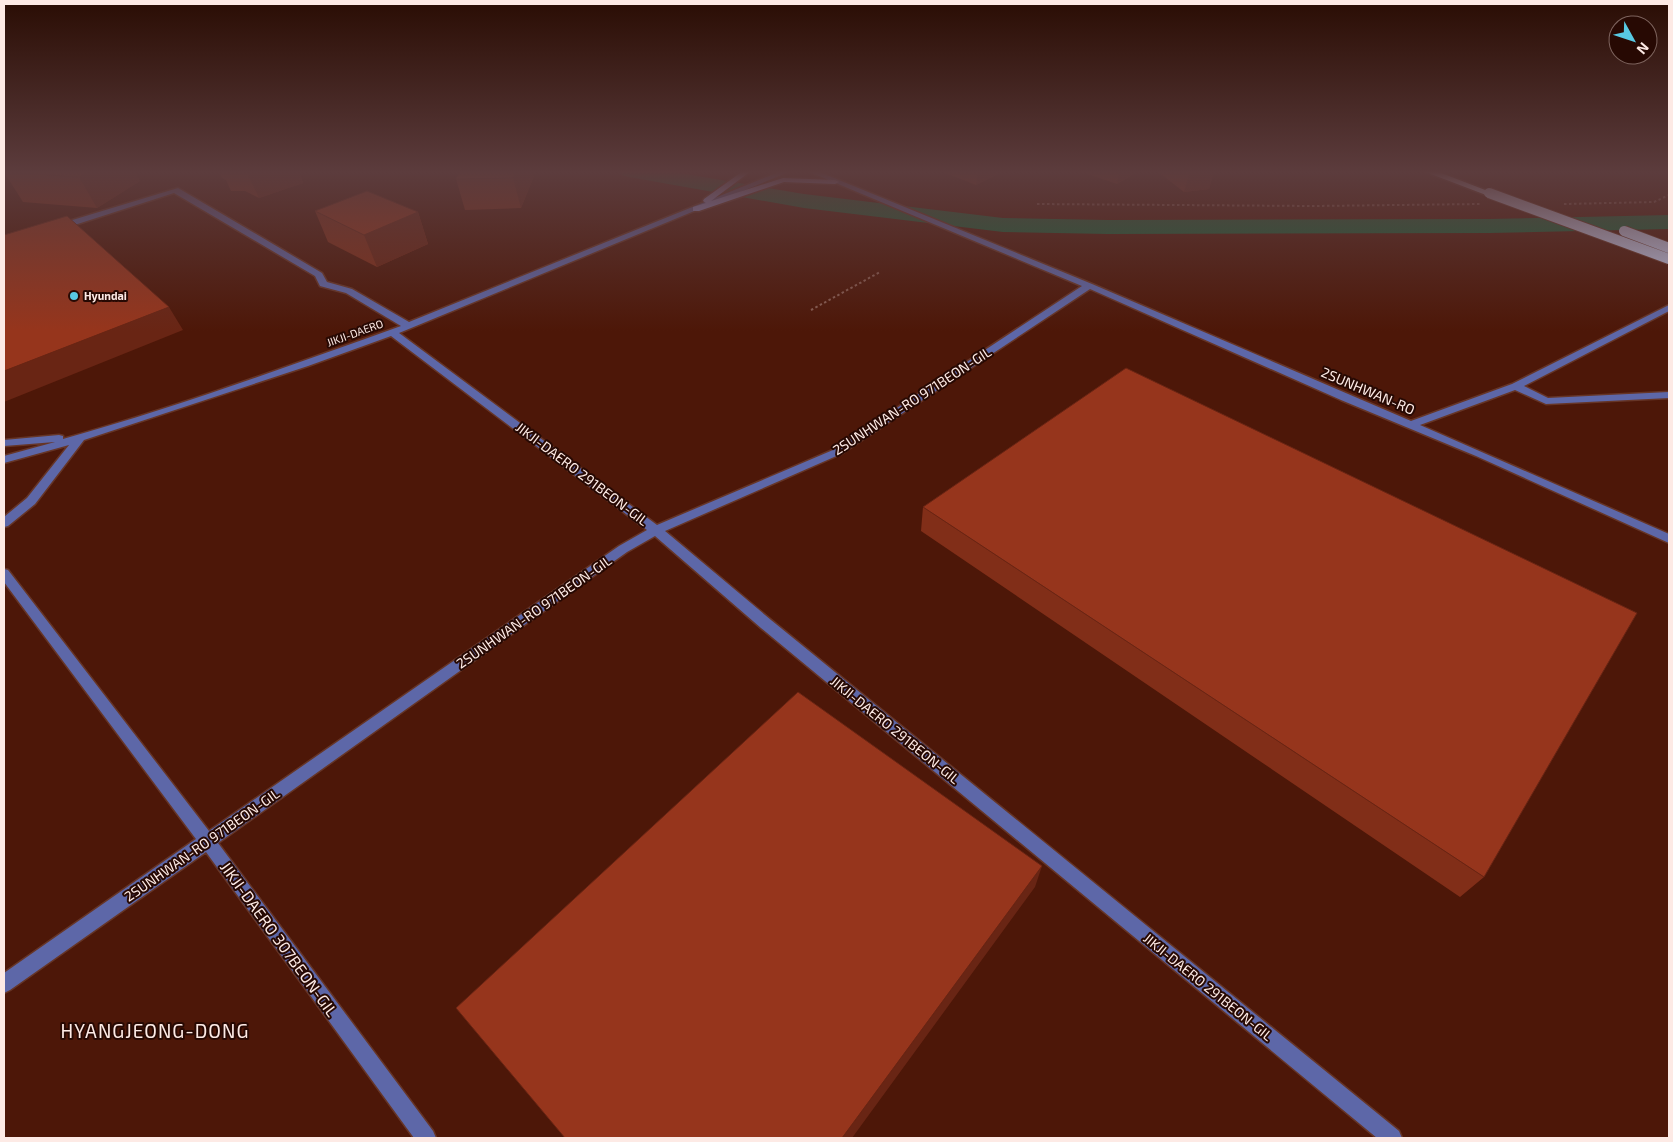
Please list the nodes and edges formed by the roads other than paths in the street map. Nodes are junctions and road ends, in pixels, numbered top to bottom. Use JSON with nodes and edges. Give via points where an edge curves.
{"nodes":[{"id":1,"x":67,"y":224,"type":"edge"},
{"id":2,"x":233,"y":224,"type":"edge"},
{"id":3,"x":658,"y":224,"type":"edge"},
{"id":4,"x":939,"y":224,"type":"edge"},
{"id":5,"x":1574,"y":224,"type":"edge"},
{"id":6,"x":1602,"y":224,"type":"edge"},
{"id":7,"x":49,"y":230,"type":"edge"},
{"id":8,"x":1669,"y":248,"type":"edge"},
{"id":9,"x":1669,"y":259,"type":"edge"},
{"id":10,"x":1089,"y":286,"type":"junction"},
{"id":11,"x":1669,"y":308,"type":"edge"},
{"id":12,"x":408,"y":326,"type":"junction"},
{"id":13,"x":392,"y":332,"type":"junction"},
{"id":14,"x":1516,"y":386,"type":"junction"},
{"id":15,"x":1669,"y":395,"type":"edge"},
{"id":16,"x":1411,"y":425,"type":"junction"},
{"id":17,"x":118,"y":427,"type":"junction"},
{"id":18,"x":80,"y":438,"type":"junction"},
{"id":19,"x":4,"y":443,"type":"edge"},
{"id":20,"x":4,"y":460,"type":"edge"},
{"id":21,"x":4,"y":523,"type":"edge"},
{"id":22,"x":656,"y":530,"type":"junction"},
{"id":23,"x":1669,"y":539,"type":"edge"},
{"id":24,"x":4,"y":573,"type":"edge"},
{"id":25,"x":208,"y":842,"type":"junction"},
{"id":26,"x":4,"y":984,"type":"edge"},
{"id":27,"x":426,"y":1138,"type":"edge"},
{"id":28,"x":1392,"y":1138,"type":"edge"}],
"edges":[{"from":1,"to":7,"type":"street"},
{"from":2,"to":12,"type":"street","via":[[319,275],[323,284],[349,291]]},
{"from":3,"to":12,"type":"street","name":"JIKJI-DAERO"},
{"from":4,"to":10,"type":"street","name":"2SUNHWAN-RO"},
{"from":5,"to":9,"type":"highway","bridge":true},
{"from":6,"to":8,"type":"highway","bridge":true},
{"from":10,"to":16,"type":"street","name":"2SUNHWAN-RO"},
{"from":10,"to":22,"type":"street","name":"2SUNHWAN-RO 971BEON-GIL","via":[[837,452]]},
{"from":11,"to":14,"type":"street"},
{"from":12,"to":13,"type":"street","name":"JIKJI-DAERO"},
{"from":13,"to":17,"type":"street","name":"JIKJI-DAERO"},
{"from":13,"to":22,"type":"street","name":"JIKJI-DAERO 291BEON-GIL"},
{"from":14,"to":15,"type":"street","via":[[1546,401]]},
{"from":14,"to":16,"type":"street"},
{"from":16,"to":23,"type":"street","name":"2SUNHWAN-RO"},
{"from":17,"to":18,"type":"street","name":"JIKJI-DAERO"},
{"from":17,"to":19,"type":"street","via":[[72,436]]},
{"from":18,"to":20,"type":"street","name":"JIKJI-DAERO"},
{"from":18,"to":21,"type":"street","via":[[31,501]]},
{"from":22,"to":25,"type":"street","name":"2SUNHWAN-RO 971BEON-GIL","via":[[623,549]]},
{"from":22,"to":28,"type":"street","name":"JIKJI-DAERO 291BEON-GIL"},
{"from":24,"to":25,"type":"street","name":"JIKJI-DAERO 307BEON-GIL"},
{"from":25,"to":26,"type":"street","name":"2SUNHWAN-RO 971BEON-GIL"},
{"from":25,"to":27,"type":"street","name":"JIKJI-DAERO 307BEON-GIL"}]}
